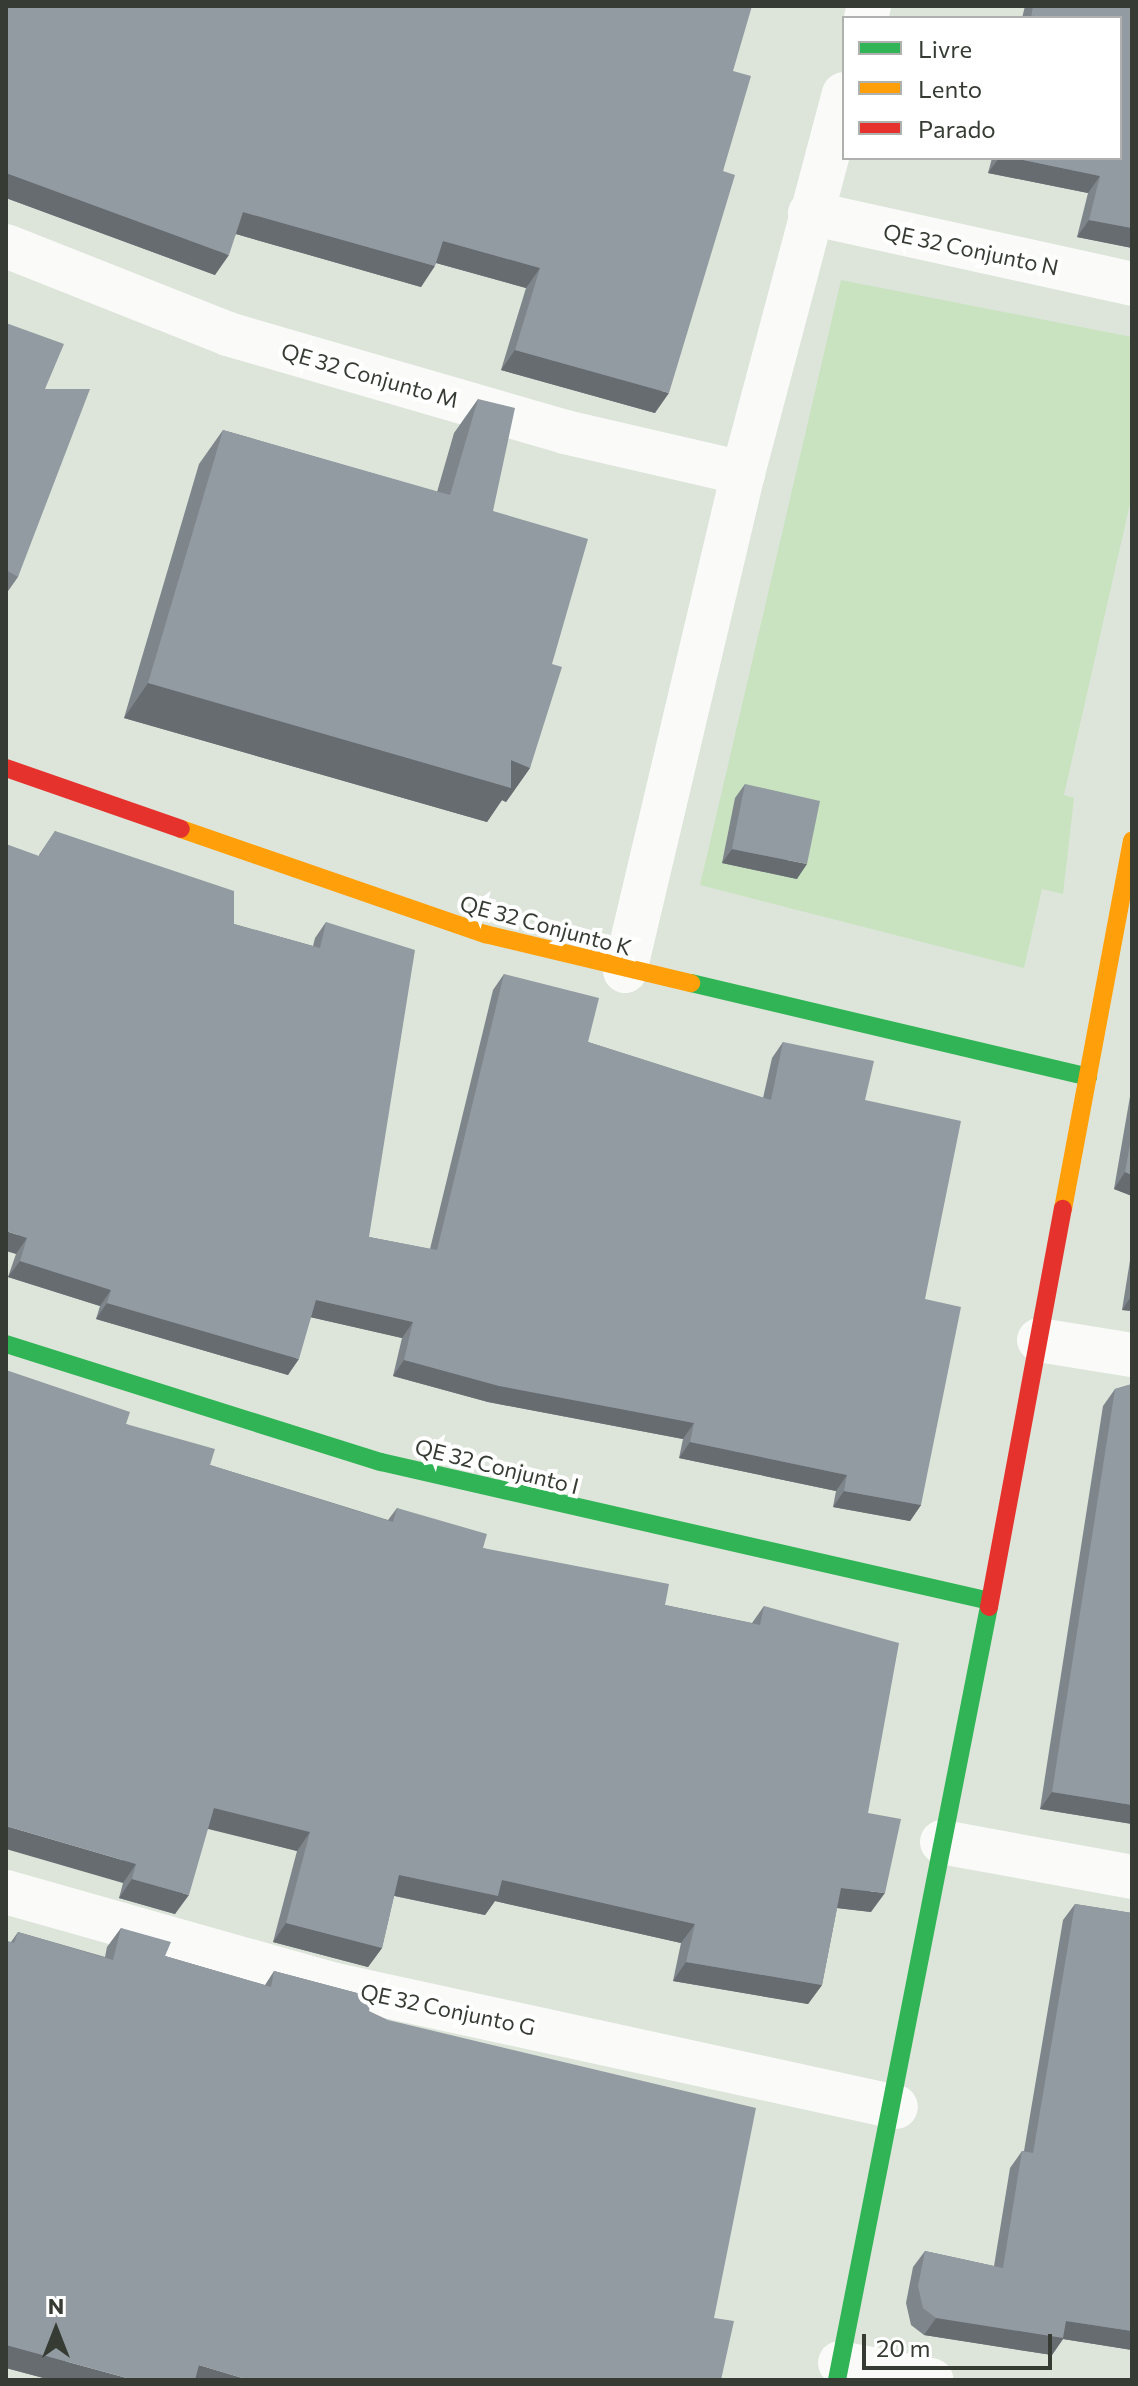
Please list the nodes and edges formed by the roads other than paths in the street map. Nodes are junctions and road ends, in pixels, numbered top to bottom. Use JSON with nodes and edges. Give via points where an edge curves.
{"nodes":[{"id":1,"x":842,"y":101,"type":"edge"},
{"id":2,"x":810,"y":213,"type":"junction"},
{"id":3,"x":6,"y":246,"type":"edge"},
{"id":4,"x":1132,"y":284,"type":"edge"},
{"id":5,"x":743,"y":473,"type":"junction"},
{"id":6,"x":6,"y":768,"type":"edge"},
{"id":7,"x":1132,"y":840,"type":"edge"},
{"id":8,"x":625,"y":971,"type":"junction"},
{"id":9,"x":1088,"y":1077,"type":"junction"},
{"id":10,"x":1039,"y":1340,"type":"junction"},
{"id":11,"x":6,"y":1344,"type":"edge"},
{"id":12,"x":1132,"y":1355,"type":"edge"},
{"id":13,"x":985,"y":1600,"type":"junction"},
{"id":14,"x":942,"y":1842,"type":"junction"},
{"id":15,"x":1132,"y":1877,"type":"edge"},
{"id":16,"x":6,"y":1892,"type":"edge"},
{"id":17,"x":896,"y":2107,"type":"junction"},
{"id":18,"x":838,"y":2372,"type":"edge"},
{"id":19,"x":931,"y":2380,"type":"edge"}],
"edges":[{"from":1,"to":2,"type":"street"},
{"from":2,"to":4,"type":"street","name":"QE 32 Conjunto N"},
{"from":2,"to":5,"type":"street"},
{"from":3,"to":5,"type":"street","name":"QE 32 Conjunto M","via":[[228,334],[565,432]]},
{"from":5,"to":8,"type":"street"},
{"from":6,"to":8,"type":"street","name":"QE 32 Conjunto K","via":[[400,909]]},
{"from":7,"to":9,"type":"street"},
{"from":8,"to":9,"type":"street","name":"QE 32 Conjunto K"},
{"from":9,"to":10,"type":"street"},
{"from":10,"to":12,"type":"street"},
{"from":10,"to":13,"type":"street"},
{"from":11,"to":13,"type":"street","name":"QE 32 Conjunto I","via":[[381,1462]]},
{"from":13,"to":14,"type":"street"},
{"from":14,"to":15,"type":"street"},
{"from":14,"to":17,"type":"street"},
{"from":16,"to":17,"type":"street","name":"QE 32 Conjunto G","via":[[331,1984]]},
{"from":17,"to":18,"type":"street"},
{"from":18,"to":19,"type":"street"}]}
